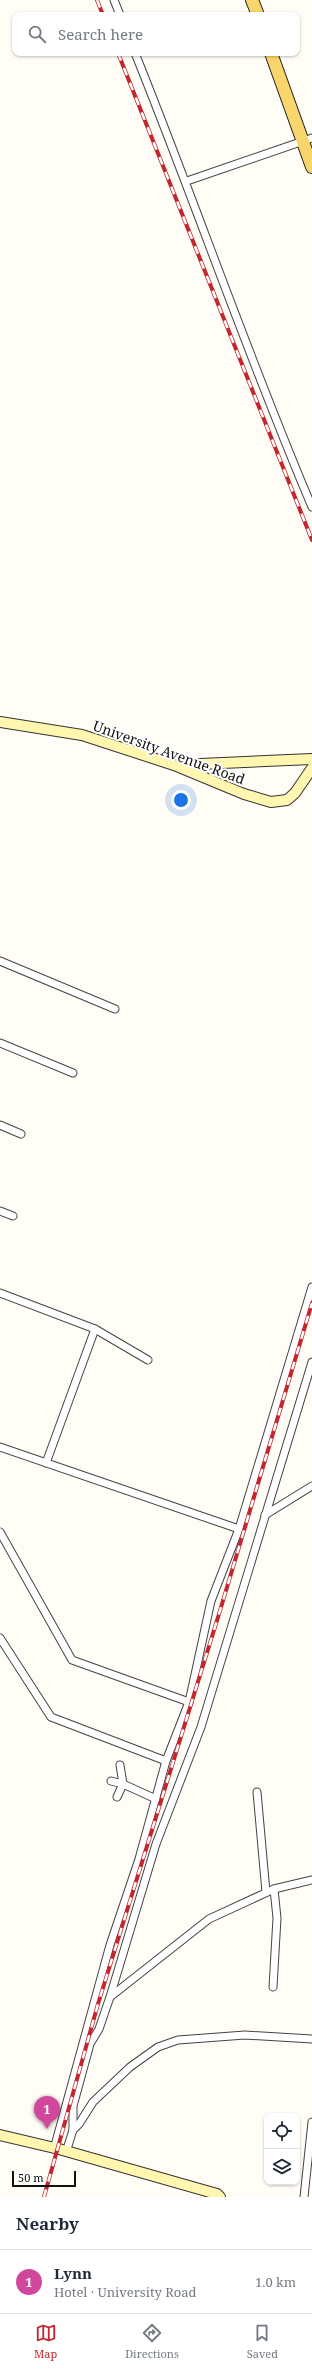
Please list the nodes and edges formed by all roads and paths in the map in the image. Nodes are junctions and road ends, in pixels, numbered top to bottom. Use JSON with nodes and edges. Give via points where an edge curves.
{"nodes":[{"id":1,"x":114,"y":0,"type":"edge"},
{"id":2,"x":252,"y":0,"type":"edge"},
{"id":3,"x":119,"y":12,"type":"edge"},
{"id":4,"x":257,"y":12,"type":"edge"},
{"id":5,"x":136,"y":56,"type":"edge"},
{"id":6,"x":272,"y":56,"type":"edge"},
{"id":7,"x":307,"y":140,"type":"edge"},
{"id":8,"x":312,"y":167,"type":"edge"},
{"id":9,"x":186,"y":181,"type":"junction"},
{"id":10,"x":312,"y":507,"type":"edge"},
{"id":11,"x":0,"y":722,"type":"edge"},
{"id":12,"x":312,"y":759,"type":"edge"},
{"id":13,"x":174,"y":765,"type":"junction"},
{"id":14,"x":312,"y":768,"type":"edge"},
{"id":15,"x":0,"y":961,"type":"edge"},
{"id":16,"x":115,"y":1009,"type":"dead end"},
{"id":17,"x":0,"y":1043,"type":"edge"},
{"id":18,"x":73,"y":1073,"type":"dead end"},
{"id":19,"x":0,"y":1125,"type":"edge"},
{"id":20,"x":21,"y":1134,"type":"dead end"},
{"id":21,"x":0,"y":1210,"type":"edge"},
{"id":22,"x":13,"y":1216,"type":"dead end"},
{"id":23,"x":312,"y":1287,"type":"edge"},
{"id":24,"x":0,"y":1294,"type":"edge"},
{"id":25,"x":95,"y":1329,"type":"junction"},
{"id":26,"x":148,"y":1360,"type":"dead end"},
{"id":27,"x":312,"y":1362,"type":"edge"},
{"id":28,"x":0,"y":1447,"type":"edge"},
{"id":29,"x":46,"y":1463,"type":"junction"},
{"id":30,"x":312,"y":1486,"type":"edge"},
{"id":31,"x":265,"y":1516,"type":"junction"},
{"id":32,"x":239,"y":1529,"type":"junction"},
{"id":33,"x":0,"y":1532,"type":"edge"},
{"id":34,"x":0,"y":1638,"type":"edge"},
{"id":35,"x":189,"y":1702,"type":"junction"},
{"id":36,"x":166,"y":1761,"type":"junction"},
{"id":37,"x":120,"y":1765,"type":"dead end"},
{"id":38,"x":111,"y":1781,"type":"dead end"},
{"id":39,"x":123,"y":1784,"type":"junction"},
{"id":40,"x":257,"y":1792,"type":"dead end"},
{"id":41,"x":117,"y":1797,"type":"dead end"},
{"id":42,"x":156,"y":1799,"type":"junction"},
{"id":43,"x":312,"y":1880,"type":"edge"},
{"id":44,"x":274,"y":1889,"type":"junction"},
{"id":45,"x":266,"y":1892,"type":"junction"},
{"id":46,"x":273,"y":1986,"type":"dead end"},
{"id":47,"x":110,"y":1998,"type":"junction"},
{"id":48,"x":312,"y":2039,"type":"edge"},
{"id":49,"x":312,"y":2122,"type":"edge"},
{"id":50,"x":72,"y":2130,"type":"junction"},
{"id":51,"x":0,"y":2135,"type":"edge"},
{"id":52,"x":59,"y":2150,"type":"junction"},
{"id":53,"x":310,"y":2151,"type":"edge"},
{"id":54,"x":220,"y":2197,"type":"edge"},
{"id":55,"x":304,"y":2197,"type":"edge"}],
"edges":[{"from":1,"to":3,"type":"street"},
{"from":2,"to":4,"type":"main road"},
{"from":5,"to":9,"type":"street"},
{"from":6,"to":7,"type":"main road"},
{"from":7,"to":8,"type":"main road"},
{"from":7,"to":9,"type":"street"},
{"from":9,"to":10,"type":"street"},
{"from":11,"to":13,"type":"main road","name":"University Avenue Road","via":[[82,735]]},
{"from":12,"to":13,"type":"main road"},
{"from":13,"to":14,"type":"main road","name":"University Avenue Road","via":[[244,794],[271,802],[287,800]]},
{"from":15,"to":16,"type":"street"},
{"from":17,"to":18,"type":"street"},
{"from":19,"to":20,"type":"street"},
{"from":21,"to":22,"type":"street"},
{"from":23,"to":32,"type":"street"},
{"from":24,"to":25,"type":"street"},
{"from":25,"to":26,"type":"street"},
{"from":25,"to":29,"type":"street"},
{"from":27,"to":31,"type":"street"},
{"from":28,"to":29,"type":"street"},
{"from":29,"to":32,"type":"street"},
{"from":30,"to":31,"type":"street"},
{"from":31,"to":47,"type":"street","via":[[201,1727],[156,1844]]},
{"from":32,"to":35,"type":"street","via":[[211,1602]]},
{"from":33,"to":35,"type":"street","via":[[72,1660]]},
{"from":34,"to":36,"type":"street","via":[[51,1717]]},
{"from":35,"to":36,"type":"street"},
{"from":36,"to":42,"type":"street"},
{"from":37,"to":39,"type":"street"},
{"from":38,"to":39,"type":"street"},
{"from":39,"to":41,"type":"street"},
{"from":39,"to":42,"type":"street"},
{"from":40,"to":45,"type":"street"},
{"from":42,"to":52,"type":"street","via":[[91,2009]]},
{"from":43,"to":44,"type":"street"},
{"from":44,"to":45,"type":"street"},
{"from":44,"to":46,"type":"street","via":[[277,1918]]},
{"from":45,"to":47,"type":"street","via":[[209,1919]]},
{"from":47,"to":50,"type":"street","via":[[90,2044],[73,2106]]},
{"from":48,"to":50,"type":"street","via":[[245,2035],[178,2040],[158,2047],[130,2067],[103,2092]]},
{"from":49,"to":53,"type":"street"},
{"from":50,"to":52,"type":"street"},
{"from":51,"to":52,"type":"main road"},
{"from":52,"to":54,"type":"main road","via":[[217,2194]]},
{"from":53,"to":55,"type":"street"}]}
